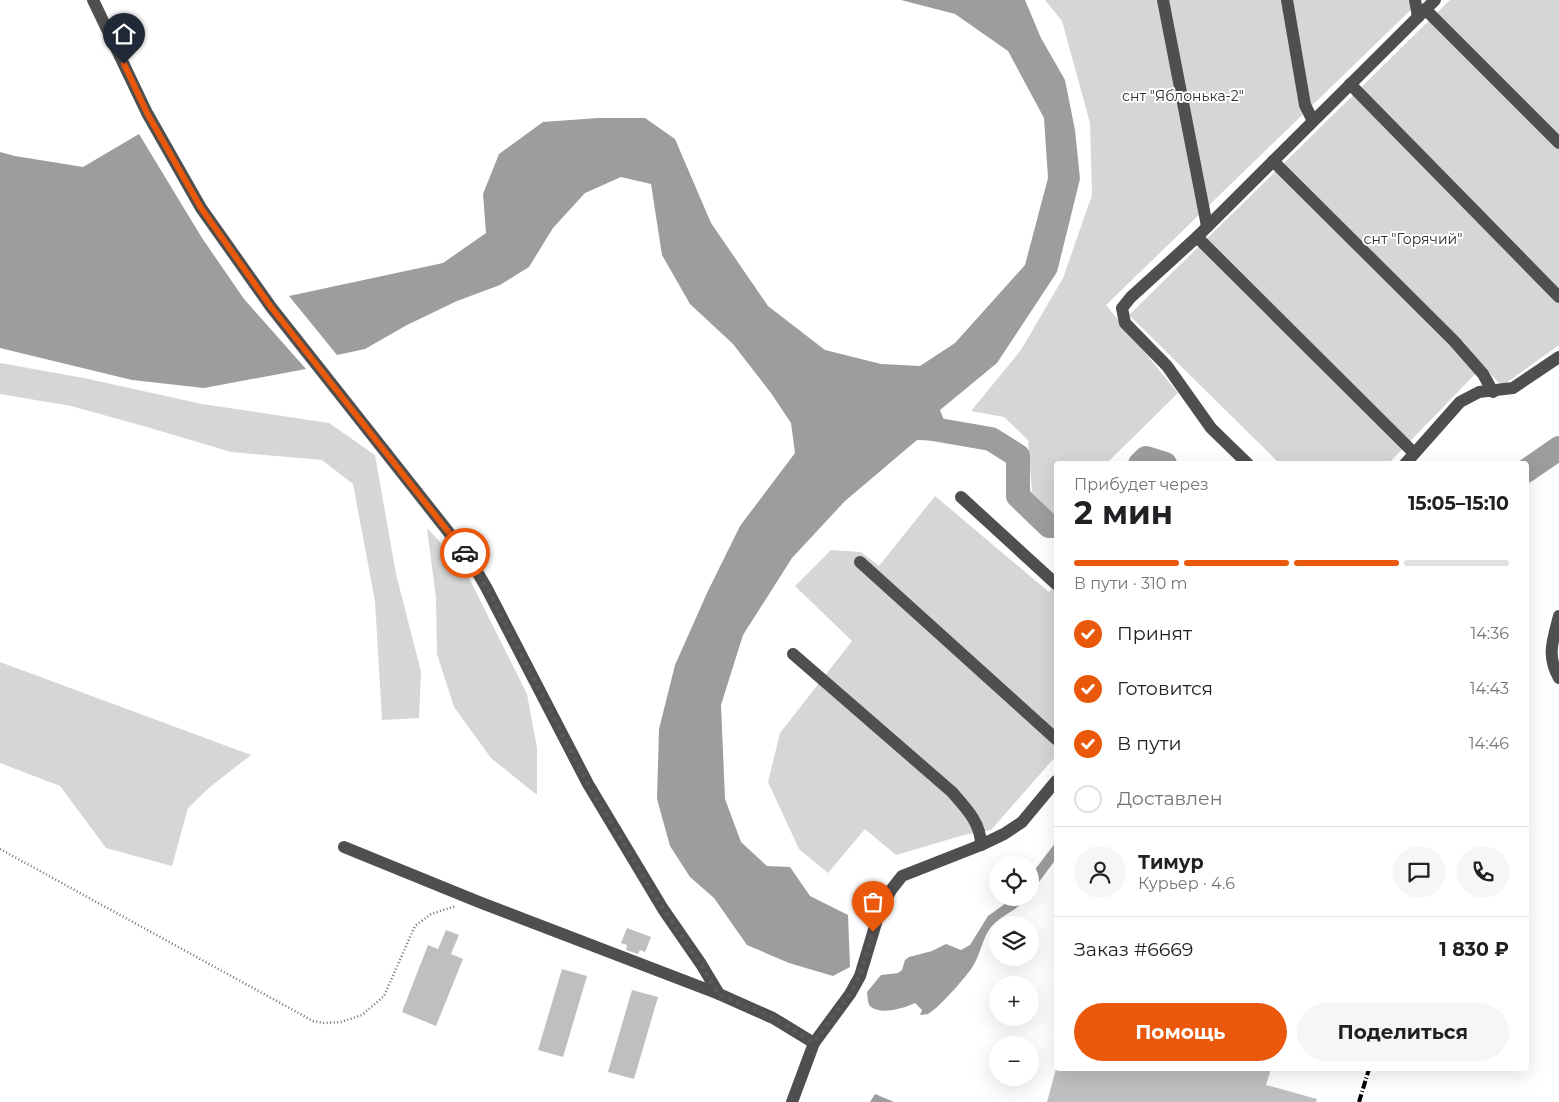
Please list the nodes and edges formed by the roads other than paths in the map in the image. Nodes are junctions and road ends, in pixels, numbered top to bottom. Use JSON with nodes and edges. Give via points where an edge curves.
{"nodes":[{"id":1,"x":93,"y":0,"type":"edge"},
{"id":2,"x":1163,"y":0,"type":"edge"},
{"id":3,"x":1287,"y":0,"type":"edge"},
{"id":4,"x":1414,"y":0,"type":"edge"},
{"id":5,"x":1435,"y":0,"type":"edge"},
{"id":6,"x":1421,"y":13,"type":"junction"},
{"id":7,"x":1350,"y":84,"type":"junction"},
{"id":8,"x":1313,"y":121,"type":"junction"},
{"id":9,"x":1559,"y":143,"type":"edge"},
{"id":10,"x":1273,"y":161,"type":"junction"},
{"id":11,"x":1207,"y":226,"type":"junction"},
{"id":12,"x":1197,"y":237,"type":"junction"},
{"id":13,"x":1559,"y":297,"type":"edge"},
{"id":14,"x":1559,"y":357,"type":"edge"},
{"id":15,"x":1493,"y":392,"type":"junction"},
{"id":16,"x":1414,"y":453,"type":"junction"},
{"id":17,"x":1245,"y":461,"type":"edge"},
{"id":18,"x":1407,"y":461,"type":"edge"},
{"id":19,"x":960,"y":497,"type":"dead end"},
{"id":20,"x":860,"y":562,"type":"dead end"},
{"id":21,"x":1054,"y":582,"type":"edge"},
{"id":22,"x":1559,"y":616,"type":"edge"},
{"id":23,"x":793,"y":654,"type":"dead end"},
{"id":24,"x":1559,"y":678,"type":"edge"},
{"id":25,"x":1054,"y":738,"type":"edge"},
{"id":26,"x":1054,"y":783,"type":"edge"},
{"id":27,"x":981,"y":845,"type":"junction"},
{"id":28,"x":344,"y":847,"type":"dead end"},
{"id":29,"x":718,"y":994,"type":"junction"},
{"id":30,"x":814,"y":1042,"type":"junction"},
{"id":31,"x":792,"y":1102,"type":"edge"}],
"edges":[{"from":1,"to":29,"type":"street","via":[[147,113],[201,208],[271,307],[469,558],[588,784]]},
{"from":2,"to":11,"type":"street"},
{"from":3,"to":8,"type":"street","via":[[1306,106]]},
{"from":4,"to":6,"type":"street"},
{"from":5,"to":6,"type":"street"},
{"from":6,"to":7,"type":"street"},
{"from":6,"to":9,"type":"street"},
{"from":7,"to":8,"type":"street"},
{"from":7,"to":13,"type":"street"},
{"from":8,"to":10,"type":"street"},
{"from":10,"to":11,"type":"street"},
{"from":10,"to":15,"type":"street","via":[[1454,341],[1483,374]]},
{"from":11,"to":12,"type":"street"},
{"from":12,"to":16,"type":"street"},
{"from":12,"to":17,"type":"street","via":[[1131,297],[1122,308],[1125,323],[1166,366],[1211,428]]},
{"from":14,"to":15,"type":"street","via":[[1514,388]]},
{"from":15,"to":16,"type":"street","via":[[1479,392],[1460,402]]},
{"from":16,"to":18,"type":"street"},
{"from":19,"to":21,"type":"street"},
{"from":20,"to":25,"type":"street"},
{"from":22,"to":24,"type":"street","via":[[1551,649],[1553,666]]},
{"from":23,"to":27,"type":"street","via":[[952,792],[972,815],[981,835]]},
{"from":26,"to":27,"type":"street","via":[[1022,822]]},
{"from":27,"to":30,"type":"street","via":[[902,876],[879,913],[860,976]]},
{"from":28,"to":29,"type":"street"},
{"from":29,"to":30,"type":"street","via":[[774,1018]]},
{"from":30,"to":31,"type":"street"}]}
